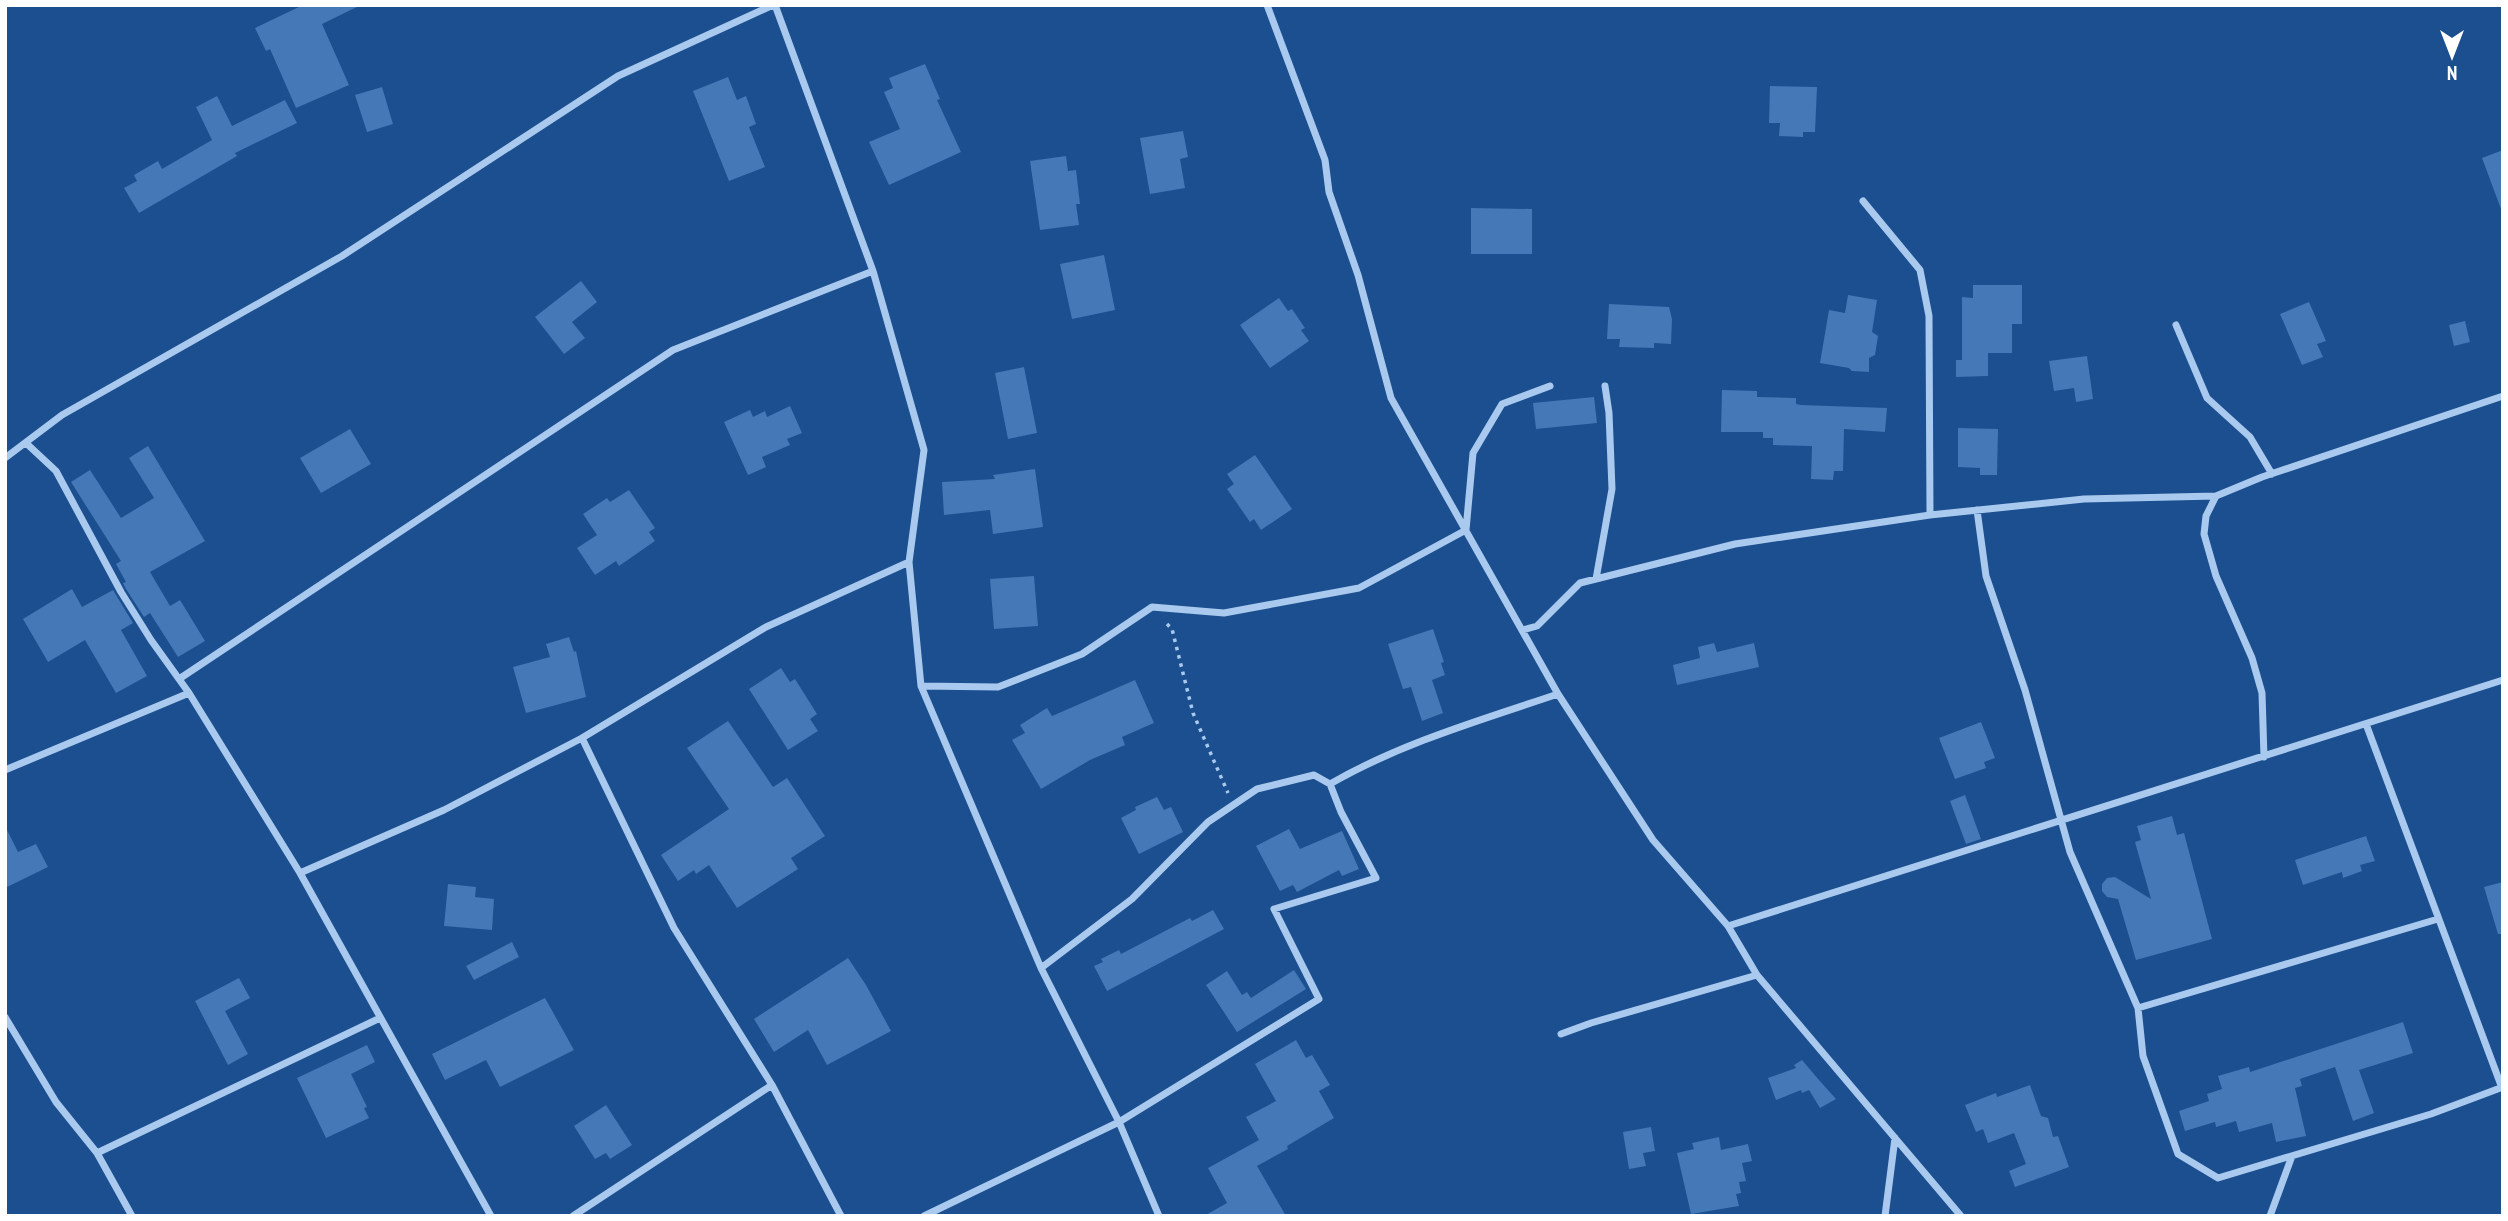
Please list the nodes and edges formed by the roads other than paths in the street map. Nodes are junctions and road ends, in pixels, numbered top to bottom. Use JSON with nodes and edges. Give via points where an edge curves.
{"nodes":[{"id":1,"x":774,"y":5,"type":"edge"},
{"id":2,"x":1267,"y":5,"type":"edge"},
{"id":3,"x":1863,"y":201,"type":"dead end"},
{"id":4,"x":873,"y":271,"type":"junction"},
{"id":5,"x":2176,"y":325,"type":"dead end"},
{"id":6,"x":1550,"y":386,"type":"dead end"},
{"id":7,"x":1605,"y":386,"type":"dead end"},
{"id":8,"x":2503,"y":397,"type":"edge"},
{"id":9,"x":26,"y":443,"type":"junction"},
{"id":10,"x":6,"y":454,"type":"edge"},
{"id":11,"x":2272,"y":474,"type":"junction"},
{"id":12,"x":2216,"y":496,"type":"junction"},
{"id":13,"x":1977,"y":510,"type":"junction"},
{"id":14,"x":1930,"y":515,"type":"junction"},
{"id":15,"x":1466,"y":530,"type":"junction"},
{"id":16,"x":909,"y":562,"type":"junction"},
{"id":17,"x":1596,"y":579,"type":"junction"},
{"id":18,"x":1523,"y":630,"type":"junction"},
{"id":19,"x":179,"y":679,"type":"junction"},
{"id":20,"x":2503,"y":680,"type":"edge"},
{"id":21,"x":921,"y":686,"type":"junction"},
{"id":22,"x":189,"y":694,"type":"junction"},
{"id":23,"x":1558,"y":694,"type":"junction"},
{"id":24,"x":2366,"y":724,"type":"junction"},
{"id":25,"x":582,"y":738,"type":"junction"},
{"id":26,"x":2264,"y":757,"type":"junction"},
{"id":27,"x":5,"y":770,"type":"edge"},
{"id":28,"x":1330,"y":784,"type":"junction"},
{"id":29,"x":2063,"y":821,"type":"junction"},
{"id":30,"x":300,"y":873,"type":"junction"},
{"id":31,"x":2438,"y":919,"type":"junction"},
{"id":32,"x":1728,"y":926,"type":"junction"},
{"id":33,"x":1041,"y":968,"type":"junction"},
{"id":34,"x":1757,"y":975,"type":"junction"},
{"id":35,"x":2138,"y":1008,"type":"junction"},
{"id":36,"x":5,"y":1017,"type":"edge"},
{"id":37,"x":380,"y":1018,"type":"junction"},
{"id":38,"x":1561,"y":1034,"type":"dead end"},
{"id":39,"x":772,"y":1086,"type":"junction"},
{"id":40,"x":2502,"y":1087,"type":"edge"},
{"id":41,"x":1119,"y":1122,"type":"junction"},
{"id":42,"x":1895,"y":1138,"type":"junction"},
{"id":43,"x":97,"y":1153,"type":"junction"},
{"id":44,"x":2292,"y":1156,"type":"junction"},
{"id":45,"x":132,"y":1216,"type":"edge"},
{"id":46,"x":491,"y":1216,"type":"edge"},
{"id":47,"x":573,"y":1216,"type":"edge"},
{"id":48,"x":841,"y":1216,"type":"edge"},
{"id":49,"x":924,"y":1216,"type":"edge"},
{"id":50,"x":1159,"y":1216,"type":"edge"},
{"id":51,"x":1885,"y":1216,"type":"edge"},
{"id":52,"x":1961,"y":1216,"type":"edge"},
{"id":53,"x":2270,"y":1216,"type":"edge"}],
"edges":[{"from":1,"to":4,"type":"street"},
{"from":1,"to":9,"type":"street","via":[[618,76],[342,256],[62,415]]},
{"from":2,"to":15,"type":"street","via":[[1325,160],[1329,192],[1358,275],[1391,398]]},
{"from":3,"to":14,"type":"street","via":[[1920,270],[1929,316]]},
{"from":4,"to":16,"type":"street","via":[[924,450]]},
{"from":4,"to":19,"type":"street","via":[[673,350]]},
{"from":5,"to":11,"type":"street","via":[[2207,398],[2250,437]]},
{"from":6,"to":15,"type":"street","via":[[1502,404],[1473,453]]},
{"from":7,"to":17,"type":"street","via":[[1612,489]]},
{"from":8,"to":11,"type":"street"},
{"from":9,"to":10,"type":"street"},
{"from":9,"to":19,"type":"street","via":[[55,471],[121,592]]},
{"from":11,"to":12,"type":"street"},
{"from":12,"to":13,"type":"street","via":[[2084,499]]},
{"from":12,"to":26,"type":"street","via":[[2206,516],[2204,534],[2259,681]]},
{"from":13,"to":14,"type":"street"},
{"from":13,"to":29,"type":"street","via":[[1986,576]]},
{"from":14,"to":17,"type":"street","via":[[1735,544]]},
{"from":15,"to":18,"type":"street"},
{"from":15,"to":21,"type":"street","via":[[1359,588],[1224,613],[1152,607],[1082,654],[998,687]]},
{"from":16,"to":21,"type":"street"},
{"from":16,"to":25,"type":"street","via":[[766,627]]},
{"from":17,"to":18,"type":"street","via":[[1580,583],[1536,626]]},
{"from":18,"to":23,"type":"street"},
{"from":19,"to":22,"type":"street"},
{"from":20,"to":24,"type":"street"},
{"from":21,"to":33,"type":"street"},
{"from":22,"to":27,"type":"street"},
{"from":22,"to":30,"type":"street"},
{"from":23,"to":28,"type":"street","via":[[1427,739]]},
{"from":23,"to":32,"type":"street","via":[[1653,840]]},
{"from":24,"to":26,"type":"street"},
{"from":24,"to":31,"type":"street"},
{"from":25,"to":30,"type":"street","via":[[444,810]]},
{"from":25,"to":39,"type":"street","via":[[674,928]]},
{"from":26,"to":29,"type":"street"},
{"from":28,"to":33,"type":"street","via":[[1314,775],[1256,789],[1208,822],[1132,899]]},
{"from":28,"to":41,"type":"street","via":[[1376,878],[1274,909],[1319,999]]},
{"from":29,"to":32,"type":"street"},
{"from":29,"to":35,"type":"street","via":[[2070,852]]},
{"from":30,"to":37,"type":"street"},
{"from":31,"to":35,"type":"street"},
{"from":31,"to":40,"type":"street"},
{"from":32,"to":34,"type":"street"},
{"from":33,"to":41,"type":"street"},
{"from":34,"to":38,"type":"street"},
{"from":34,"to":42,"type":"street"},
{"from":35,"to":44,"type":"street","via":[[2144,1056],[2178,1154],[2218,1178]]},
{"from":36,"to":43,"type":"street","via":[[55,1102]]},
{"from":37,"to":43,"type":"street"},
{"from":37,"to":46,"type":"street"},
{"from":39,"to":47,"type":"street"},
{"from":39,"to":48,"type":"street"},
{"from":40,"to":44,"type":"street"},
{"from":41,"to":49,"type":"street"},
{"from":41,"to":50,"type":"street"},
{"from":42,"to":51,"type":"street"},
{"from":42,"to":52,"type":"street"},
{"from":43,"to":45,"type":"street"},
{"from":44,"to":53,"type":"street"}]}
